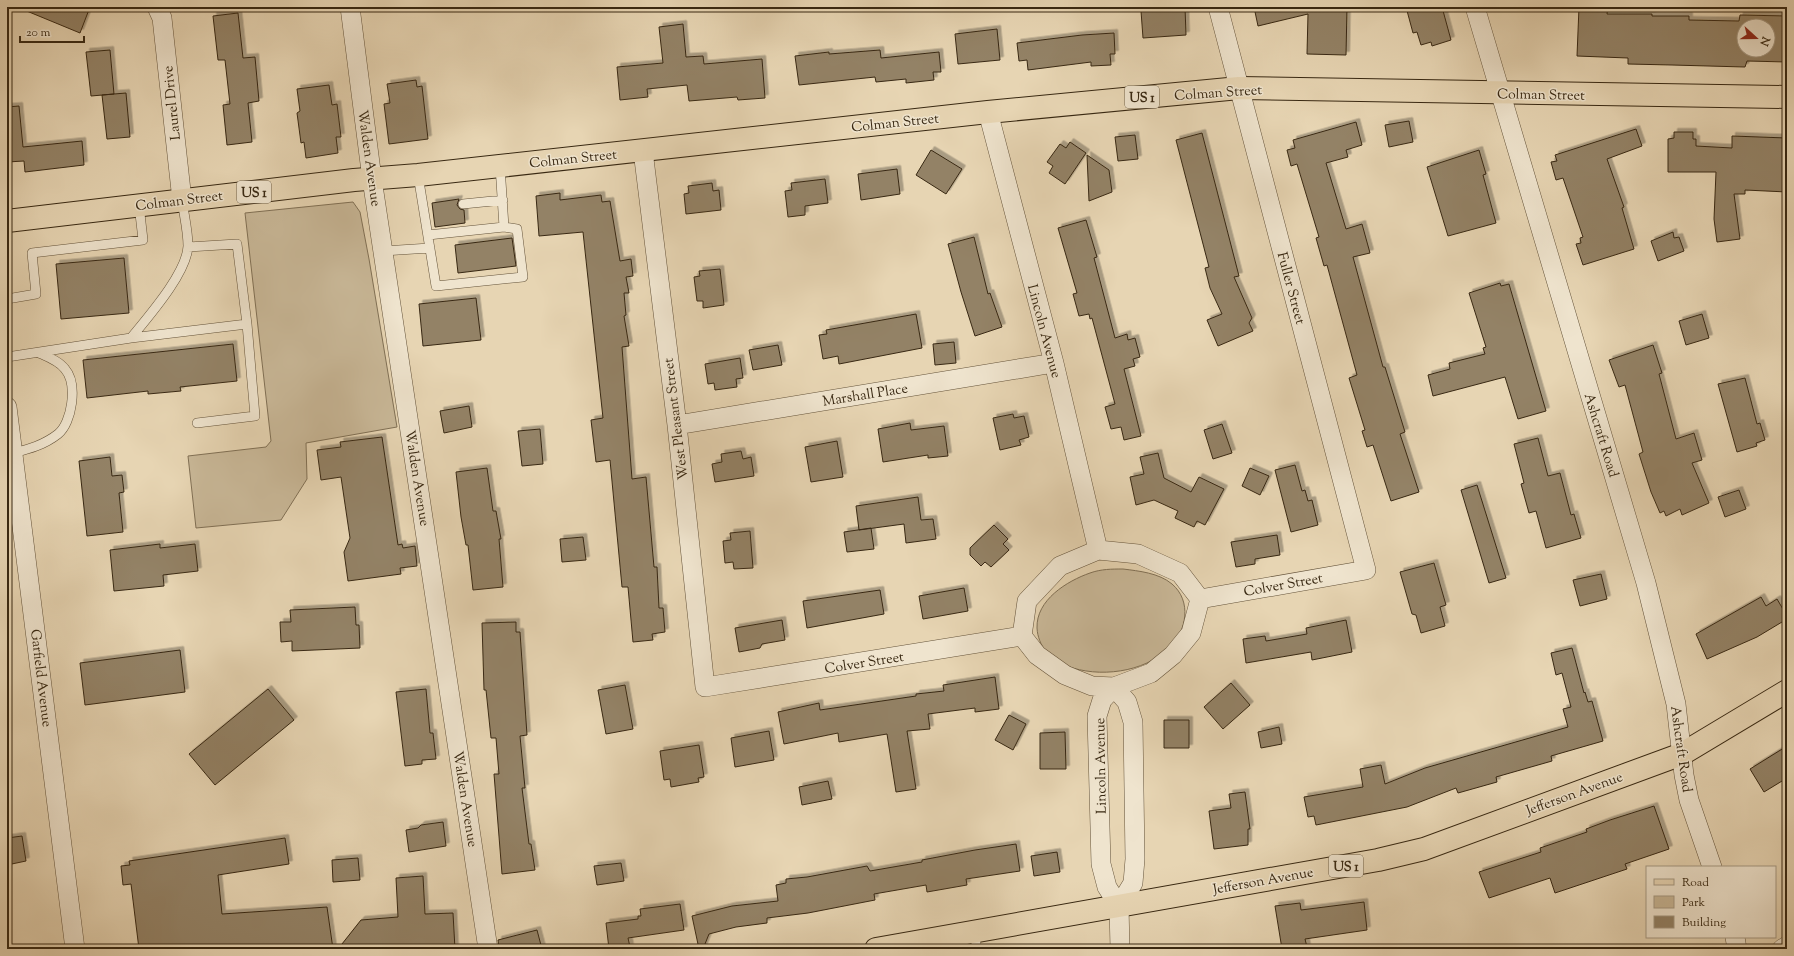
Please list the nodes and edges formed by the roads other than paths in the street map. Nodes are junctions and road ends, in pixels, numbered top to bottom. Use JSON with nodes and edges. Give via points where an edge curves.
{"nodes":[{"id":1,"x":157,"y":7,"type":"edge"},
{"id":2,"x":350,"y":7,"type":"edge"},
{"id":3,"x":1218,"y":7,"type":"edge"},
{"id":4,"x":1475,"y":7,"type":"edge"},
{"id":5,"x":1239,"y":88,"type":"junction"},
{"id":6,"x":1500,"y":93,"type":"junction"},
{"id":7,"x":1787,"y":97,"type":"edge"},
{"id":8,"x":988,"y":112,"type":"junction"},
{"id":9,"x":643,"y":150,"type":"junction"},
{"id":10,"x":500,"y":166,"type":"junction"},
{"id":11,"x":418,"y":175,"type":"junction"},
{"id":12,"x":372,"y":179,"type":"junction"},
{"id":13,"x":182,"y":200,"type":"junction"},
{"id":14,"x":503,"y":200,"type":"junction"},
{"id":15,"x":463,"y":204,"type":"dead end"},
{"id":16,"x":139,"y":205,"type":"junction"},
{"id":17,"x":7,"y":221,"type":"edge"},
{"id":18,"x":504,"y":226,"type":"junction"},
{"id":19,"x":428,"y":235,"type":"junction"},
{"id":20,"x":188,"y":248,"type":"junction"},
{"id":21,"x":430,"y":248,"type":"junction"},
{"id":22,"x":383,"y":251,"type":"junction"},
{"id":23,"x":7,"y":298,"type":"edge"},
{"id":24,"x":247,"y":324,"type":"junction"},
{"id":25,"x":131,"y":338,"type":"junction"},
{"id":26,"x":40,"y":353,"type":"junction"},
{"id":27,"x":7,"y":357,"type":"edge"},
{"id":28,"x":1054,"y":363,"type":"junction"},
{"id":29,"x":7,"y":407,"type":"edge"},
{"id":30,"x":197,"y":423,"type":"dead end"},
{"id":31,"x":676,"y":425,"type":"junction"},
{"id":32,"x":13,"y":453,"type":"junction"},
{"id":33,"x":1098,"y":550,"type":"junction"},
{"id":34,"x":1366,"y":570,"type":"joint"},
{"id":35,"x":1200,"y":599,"type":"junction"},
{"id":36,"x":1022,"y":636,"type":"junction"},
{"id":37,"x":705,"y":687,"type":"joint"},
{"id":38,"x":1114,"y":687,"type":"junction"},
{"id":39,"x":1787,"y":690,"type":"edge"},
{"id":40,"x":1682,"y":754,"type":"junction"},
{"id":41,"x":1712,"y":866,"type":"edge"},
{"id":42,"x":1119,"y":906,"type":"junction"},
{"id":43,"x":1735,"y":938,"type":"edge"},
{"id":44,"x":975,"y":940,"type":"edge"},
{"id":45,"x":927,"y":945,"type":"edge"},
{"id":46,"x":1787,"y":946,"type":"edge"},
{"id":47,"x":76,"y":949,"type":"edge"},
{"id":48,"x":488,"y":949,"type":"edge"},
{"id":49,"x":876,"y":949,"type":"edge"},
{"id":50,"x":1120,"y":949,"type":"edge"},
{"id":51,"x":1737,"y":949,"type":"edge"},
{"id":52,"x":1782,"y":949,"type":"edge"}],
"edges":[{"from":1,"to":13,"type":"street","name":"Laurel Drive","via":[[162,18]]},
{"from":2,"to":12,"type":"street","name":"Walden Avenue"},
{"from":3,"to":5,"type":"street","name":"Fuller Street"},
{"from":4,"to":6,"type":"street","name":"Ashcraft Road"},
{"from":5,"to":6,"type":"main road","name":"Colman Street","number":"US 1"},
{"from":5,"to":8,"type":"main road","name":"Colman Street","number":"US 1"},
{"from":5,"to":34,"type":"street","name":"Fuller Street"},
{"from":6,"to":7,"type":"main road","name":"Colman Street","number":"US 1"},
{"from":6,"to":40,"type":"street","name":"Ashcraft Road","via":[[1646,583],[1676,704]]},
{"from":8,"to":9,"type":"main road","name":"Colman Street","number":"US 1"},
{"from":8,"to":28,"type":"street","name":"Lincoln Avenue"},
{"from":9,"to":10,"type":"main road","name":"Colman Street","number":"US 1"},
{"from":9,"to":31,"type":"street","name":"West Pleasant Street"},
{"from":10,"to":11,"type":"main road","name":"Colman Street","number":"US 1"},
{"from":10,"to":14,"type":"lane"},
{"from":11,"to":12,"type":"main road","name":"Colman Street","number":"US 1"},
{"from":11,"to":19,"type":"lane","via":[[428,208]]},
{"from":12,"to":13,"type":"main road","name":"Colman Street","number":"US 1"},
{"from":12,"to":22,"type":"street","name":"Walden Avenue"},
{"from":13,"to":16,"type":"main road","name":"Colman Street","number":"US 1"},
{"from":13,"to":20,"type":"lane"},
{"from":14,"to":15,"type":"lane"},
{"from":14,"to":18,"type":"lane"},
{"from":16,"to":17,"type":"main road","name":"Colman Street","number":"US 1"},
{"from":16,"to":23,"type":"lane","via":[[143,240],[32,253],[36,294]]},
{"from":18,"to":19,"type":"lane"},
{"from":18,"to":21,"type":"lane","via":[[517,229],[523,277],[436,286]]},
{"from":19,"to":21,"type":"lane"},
{"from":20,"to":24,"type":"lane","via":[[237,244]]},
{"from":20,"to":25,"type":"lane","via":[[173,284]]},
{"from":21,"to":22,"type":"lane"},
{"from":22,"to":48,"type":"street","name":"Walden Avenue"},
{"from":24,"to":25,"type":"lane"},
{"from":24,"to":30,"type":"lane","via":[[255,416]]},
{"from":25,"to":26,"type":"lane"},
{"from":26,"to":27,"type":"lane"},
{"from":26,"to":32,"type":"lane","via":[[66,370],[73,386],[72,402],[67,420],[59,433],[39,446]]},
{"from":28,"to":31,"type":"street","name":"Marshall Place"},
{"from":28,"to":33,"type":"street","name":"Lincoln Avenue"},
{"from":29,"to":32,"type":"street","name":"Garfield Avenue"},
{"from":31,"to":37,"type":"street","name":"West Pleasant Street"},
{"from":32,"to":47,"type":"street","name":"Garfield Avenue"},
{"from":33,"to":35,"type":"street","via":[[1138,554],[1180,573]]},
{"from":33,"to":36,"type":"street","via":[[1060,566],[1027,601]]},
{"from":34,"to":35,"type":"street","name":"Colver Street"},
{"from":35,"to":38,"type":"street","via":[[1191,633],[1173,655],[1151,673]]},
{"from":36,"to":37,"type":"street","name":"Colver Street"},
{"from":36,"to":38,"type":"street","via":[[1037,655],[1064,675],[1092,686]]},
{"from":38,"to":42,"type":"street","name":"Lincoln Avenue","via":[[1102,700],[1097,716],[1102,864],[1107,887]]},
{"from":38,"to":42,"type":"street","via":[[1127,702],[1133,722],[1135,859],[1133,883]]},
{"from":39,"to":40,"type":"main road","name":"Jefferson Avenue","number":"US 1"},
{"from":40,"to":41,"type":"street","name":"Ashcraft Road","via":[[1689,800]]},
{"from":40,"to":42,"type":"main road","name":"Jefferson Avenue","number":"US 1","via":[[1424,848],[1378,860]]},
{"from":42,"to":44,"type":"main road","name":"Jefferson Avenue","number":"US 1"},
{"from":42,"to":50,"type":"street"},
{"from":43,"to":51,"type":"street"},
{"from":44,"to":45,"type":"main road","name":"Jefferson Avenue","number":"US 1"},
{"from":45,"to":49,"type":"main road","name":"Jefferson Avenue","number":"US 1"},
{"from":46,"to":52,"type":"street"}]}
